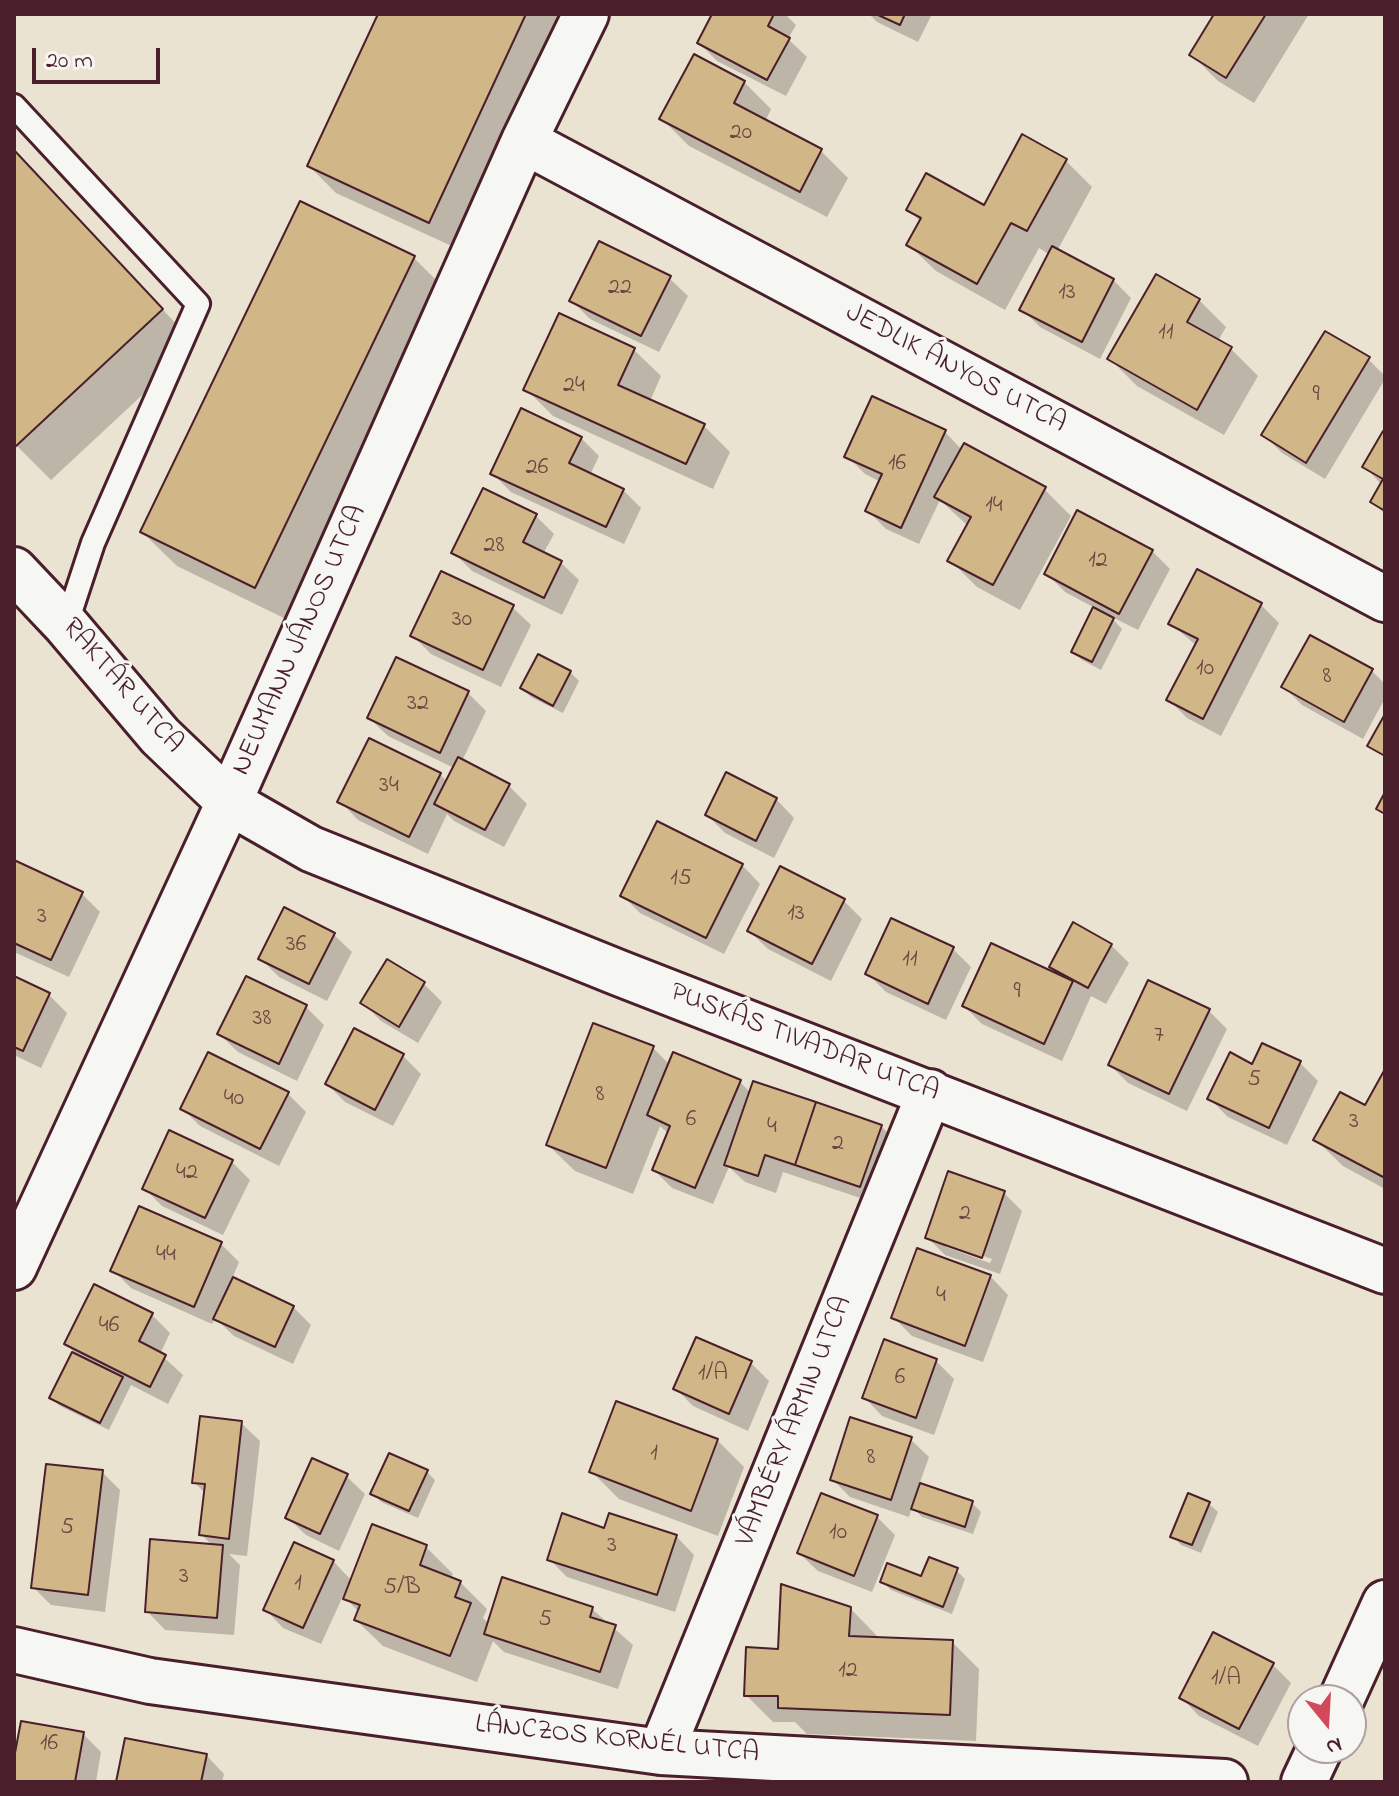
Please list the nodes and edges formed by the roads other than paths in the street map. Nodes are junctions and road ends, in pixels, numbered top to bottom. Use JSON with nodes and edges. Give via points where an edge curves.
{"nodes":[{"id":1,"x":586,"y":14,"type":"edge"},
{"id":2,"x":14,"y":106,"type":"edge"},
{"id":3,"x":524,"y":141,"type":"junction"},
{"id":4,"x":14,"y":570,"type":"edge"},
{"id":5,"x":1385,"y":599,"type":"edge"},
{"id":6,"x":66,"y":625,"type":"junction"},
{"id":7,"x":229,"y":802,"type":"junction"},
{"id":8,"x":930,"y":1092,"type":"junction"},
{"id":9,"x":14,"y":1267,"type":"edge"},
{"id":10,"x":1385,"y":1271,"type":"edge"},
{"id":11,"x":1385,"y":1603,"type":"edge"},
{"id":12,"x":14,"y":1650,"type":"edge"},
{"id":13,"x":1348,"y":1684,"type":"edge"},
{"id":14,"x":661,"y":1752,"type":"junction"},
{"id":15,"x":1225,"y":1782,"type":"edge"}],
"edges":[{"from":1,"to":3,"type":"street","name":"NEUMANN JÁNOS UTCA"},
{"from":2,"to":6,"type":"lane","via":[[198,304],[93,543]]},
{"from":3,"to":5,"type":"street","name":"JEDLIK ÁNYOS UTCA"},
{"from":3,"to":7,"type":"street","name":"NEUMANN JÁNOS UTCA"},
{"from":4,"to":6,"type":"street","name":"RAKTÁR UTCA"},
{"from":6,"to":7,"type":"street","name":"RAKTÁR UTCA","via":[[160,736]]},
{"from":7,"to":8,"type":"street","name":"PUSKÁS TIVADAR UTCA","via":[[311,849]]},
{"from":7,"to":9,"type":"street","name":"NEUMANN JÁNOS UTCA"},
{"from":8,"to":10,"type":"street","name":"PUSKÁS TIVADAR UTCA"},
{"from":8,"to":14,"type":"street","name":"VÁMBÉRY ÁRMIN UTCA"},
{"from":11,"to":13,"type":"street"},
{"from":12,"to":14,"type":"street","name":"LÁNCZOS KORNÉL UTCA","via":[[150,1681]]},
{"from":14,"to":15,"type":"street","name":"LÁNCZOS KORNÉL UTCA"}]}
